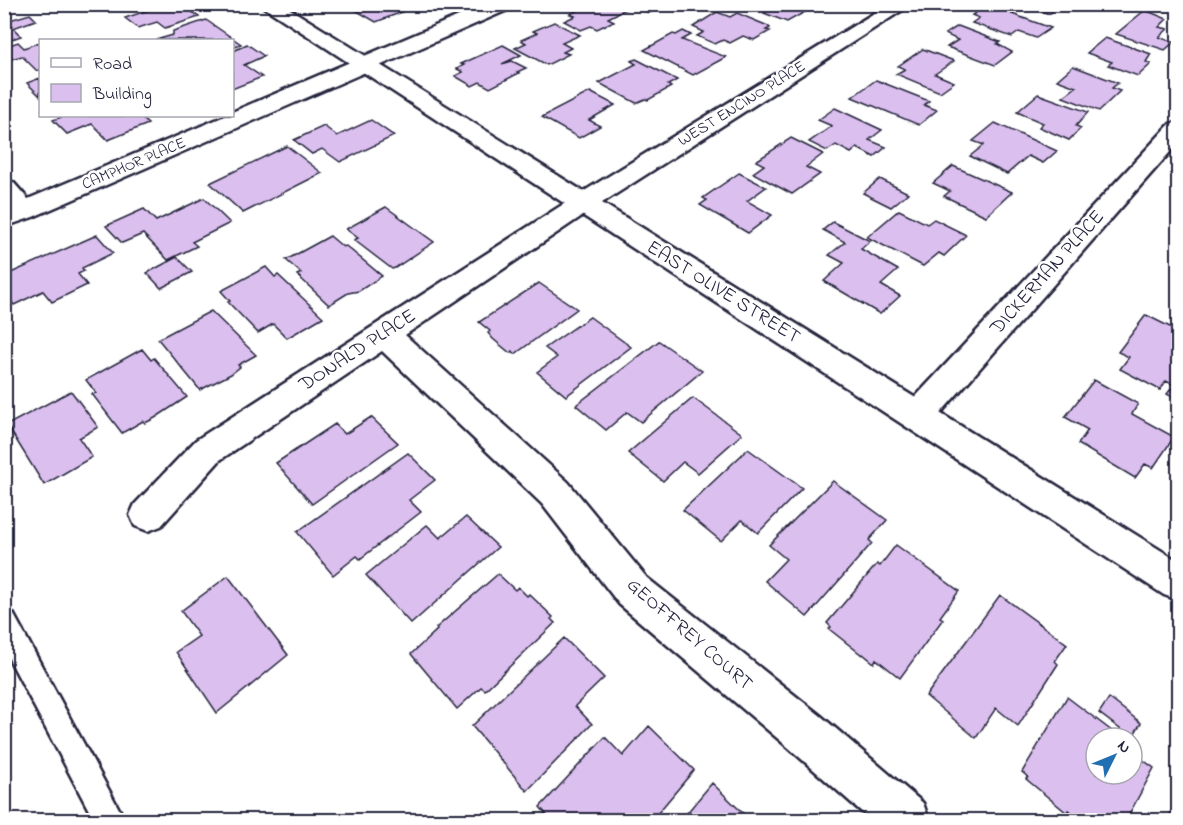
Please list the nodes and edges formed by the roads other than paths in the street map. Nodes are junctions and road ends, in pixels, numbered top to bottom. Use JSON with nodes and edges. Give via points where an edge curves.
{"nodes":[{"id":1,"x":268,"y":4,"type":"edge"},
{"id":2,"x":505,"y":4,"type":"edge"},
{"id":3,"x":903,"y":4,"type":"edge"},
{"id":4,"x":364,"y":66,"type":"junction"},
{"id":5,"x":1179,"y":129,"type":"edge"},
{"id":6,"x":4,"y":187,"type":"edge"},
{"id":7,"x":582,"y":204,"type":"junction"},
{"id":8,"x":14,"y":215,"type":"edge"},
{"id":9,"x":384,"y":334,"type":"junction"},
{"id":10,"x":918,"y":416,"type":"junction"},
{"id":11,"x":148,"y":515,"type":"dead end"},
{"id":12,"x":1179,"y":582,"type":"edge"},
{"id":13,"x":4,"y":622,"type":"edge"},
{"id":14,"x":110,"y":820,"type":"edge"},
{"id":15,"x":906,"y":820,"type":"edge"}],
"edges":[{"from":1,"to":4,"type":"street","name":"EAST OLIVE STREET"},
{"from":2,"to":4,"type":"street","name":"CAMPHOR PLACE"},
{"from":3,"to":7,"type":"street","name":"WEST ENCINO PLACE"},
{"from":4,"to":7,"type":"street","name":"EAST OLIVE STREET"},
{"from":4,"to":8,"type":"street","name":"CAMPHOR PLACE"},
{"from":5,"to":10,"type":"street","name":"DICKERMAN PLACE"},
{"from":6,"to":8,"type":"street"},
{"from":7,"to":9,"type":"street","name":"DONALD PLACE"},
{"from":7,"to":10,"type":"street","name":"EAST OLIVE STREET"},
{"from":9,"to":11,"type":"street","name":"DONALD PLACE","via":[[208,450]]},
{"from":9,"to":15,"type":"street","name":"GEOFFREY COURT","via":[[555,493],[633,591]]},
{"from":10,"to":12,"type":"street","name":"EAST OLIVE STREET"},
{"from":13,"to":14,"type":"lane"}]}
